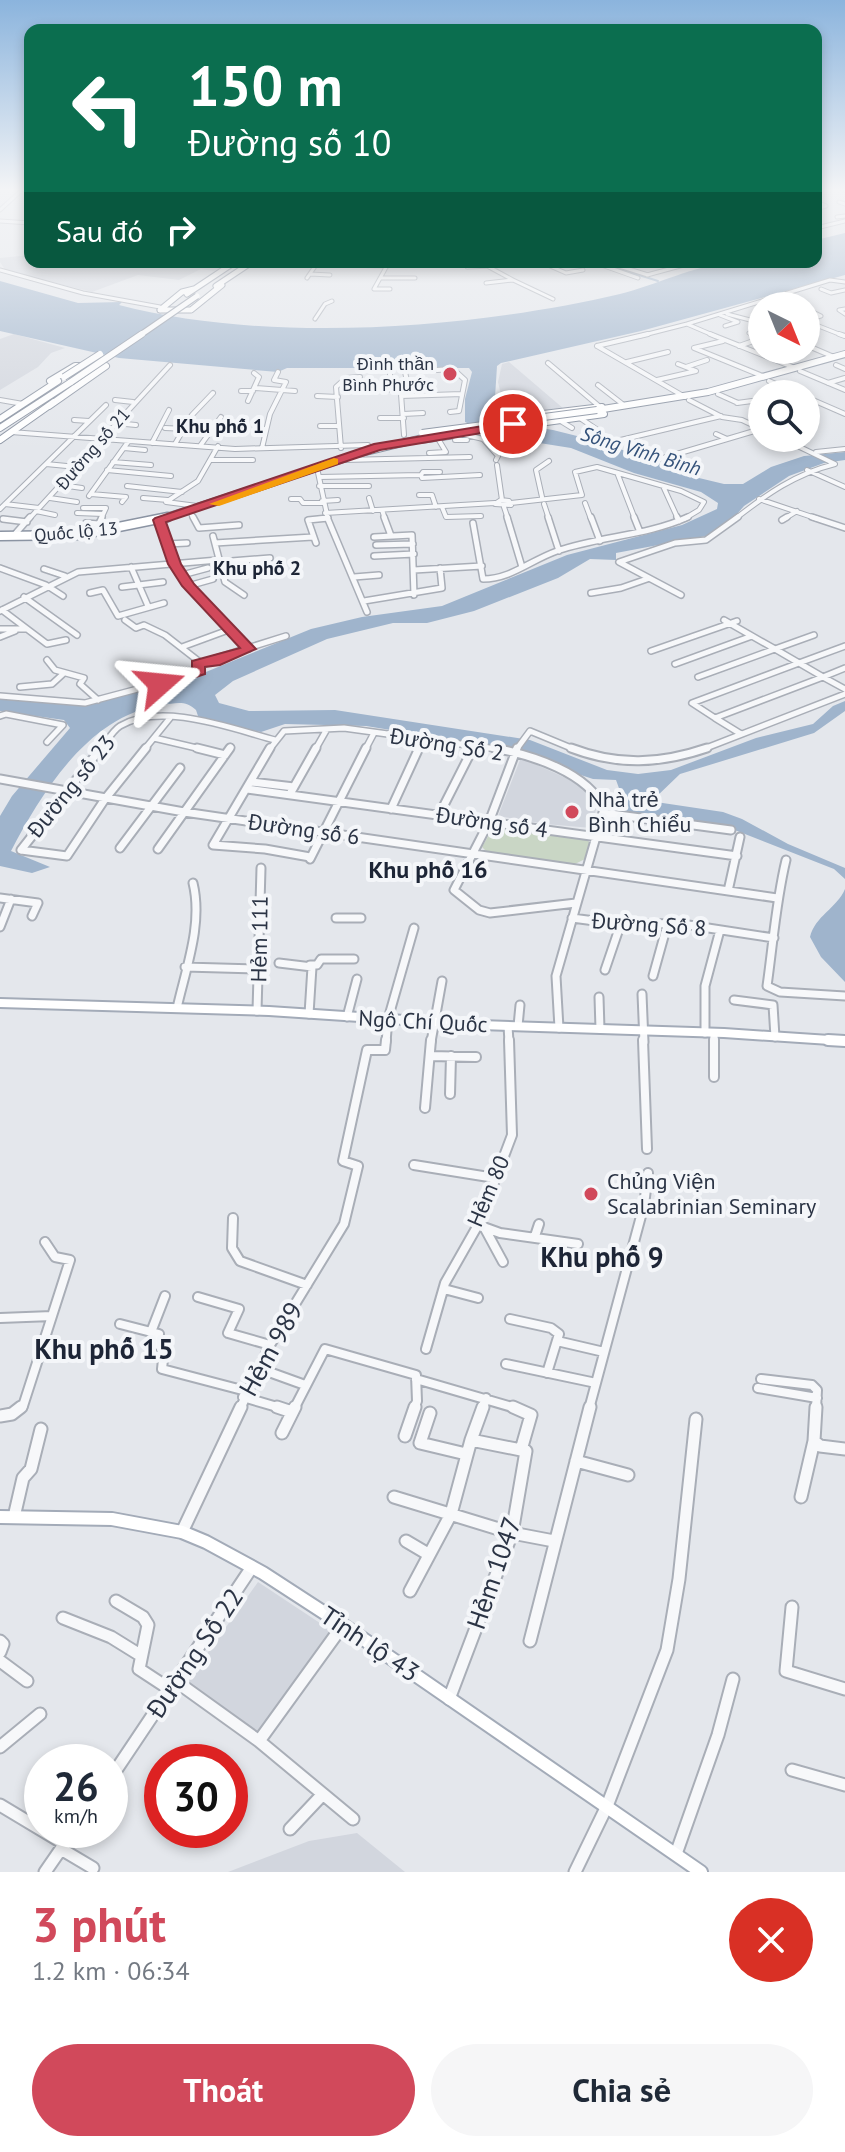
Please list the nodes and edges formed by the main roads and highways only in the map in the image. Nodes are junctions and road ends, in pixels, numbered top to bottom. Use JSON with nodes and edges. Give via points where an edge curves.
{"nodes":[{"id":1,"x":219,"y":276,"type":"edge"},
{"id":2,"x":228,"y":276,"type":"edge"},
{"id":3,"x":233,"y":276,"type":"edge"},
{"id":4,"x":222,"y":285,"type":"junction"},
{"id":5,"x":200,"y":294,"type":"junction"},
{"id":6,"x":845,"y":356,"type":"edge"},
{"id":7,"x":798,"y":370,"type":"junction"},
{"id":8,"x":768,"y":379,"type":"junction"},
{"id":9,"x":72,"y":381,"type":"junction"},
{"id":10,"x":55,"y":383,"type":"junction"},
{"id":11,"x":687,"y":399,"type":"junction"},
{"id":12,"x":45,"y":408,"type":"junction"},
{"id":13,"x":620,"y":408,"type":"junction"},
{"id":14,"x":599,"y":409,"type":"junction"},
{"id":15,"x":0,"y":420,"type":"edge"},
{"id":16,"x":3,"y":434,"type":"edge"},
{"id":17,"x":407,"y":442,"type":"junction"},
{"id":18,"x":373,"y":445,"type":"junction"},
{"id":19,"x":0,"y":535,"type":"edge"},
{"id":20,"x":0,"y":1003,"type":"edge"},
{"id":21,"x":845,"y":1041,"type":"edge"},
{"id":22,"x":7,"y":1517,"type":"edge"},
{"id":23,"x":701,"y":1872,"type":"edge"}],
"edges":[{"from":1,"to":5,"type":"highway"},
{"from":2,"to":5,"type":"highway"},
{"from":3,"to":4,"type":"highway"},
{"from":4,"to":5,"type":"highway"},
{"from":4,"to":5,"type":"highway","via":[[189,310],[160,308],[183,292]]},
{"from":5,"to":9,"type":"highway","bridge":true},
{"from":5,"to":9,"type":"highway","bridge":true,"via":[[187,294]]},
{"from":6,"to":7,"type":"highway"},
{"from":6,"to":7,"type":"highway"},
{"from":7,"to":8,"type":"highway"},
{"from":8,"to":11,"type":"highway"},
{"from":8,"to":11,"type":"highway"},
{"from":9,"to":10,"type":"highway"},
{"from":9,"to":12,"type":"highway"},
{"from":9,"to":16,"type":"highway"},
{"from":10,"to":12,"type":"highway","via":[[50,381],[83,364],[106,366]]},
{"from":10,"to":15,"type":"highway"},
{"from":10,"to":15,"type":"highway"},
{"from":11,"to":13,"type":"highway"},
{"from":12,"to":16,"type":"highway"},
{"from":13,"to":14,"type":"highway"},
{"from":13,"to":14,"type":"highway","via":[[525,425],[518,417]]},
{"from":14,"to":18,"type":"highway","name":"Quốc lộ 13","bridge":true},
{"from":17,"to":17,"type":"highway","via":[[437,437],[464,437],[451,427]]},
{"from":17,"to":18,"type":"highway"},
{"from":18,"to":19,"type":"highway","name":"Quốc lộ 13","via":[[155,518]]},
{"from":18,"to":19,"type":"highway","name":"Quốc lộ 13","via":[[159,520],[71,535]]},
{"from":20,"to":21,"type":"main road","name":"Ngô Chí Quốc"},
{"from":22,"to":23,"type":"main road","name":"Tỉnh lộ 43","via":[[112,1519],[182,1532],[252,1567]]}]}
